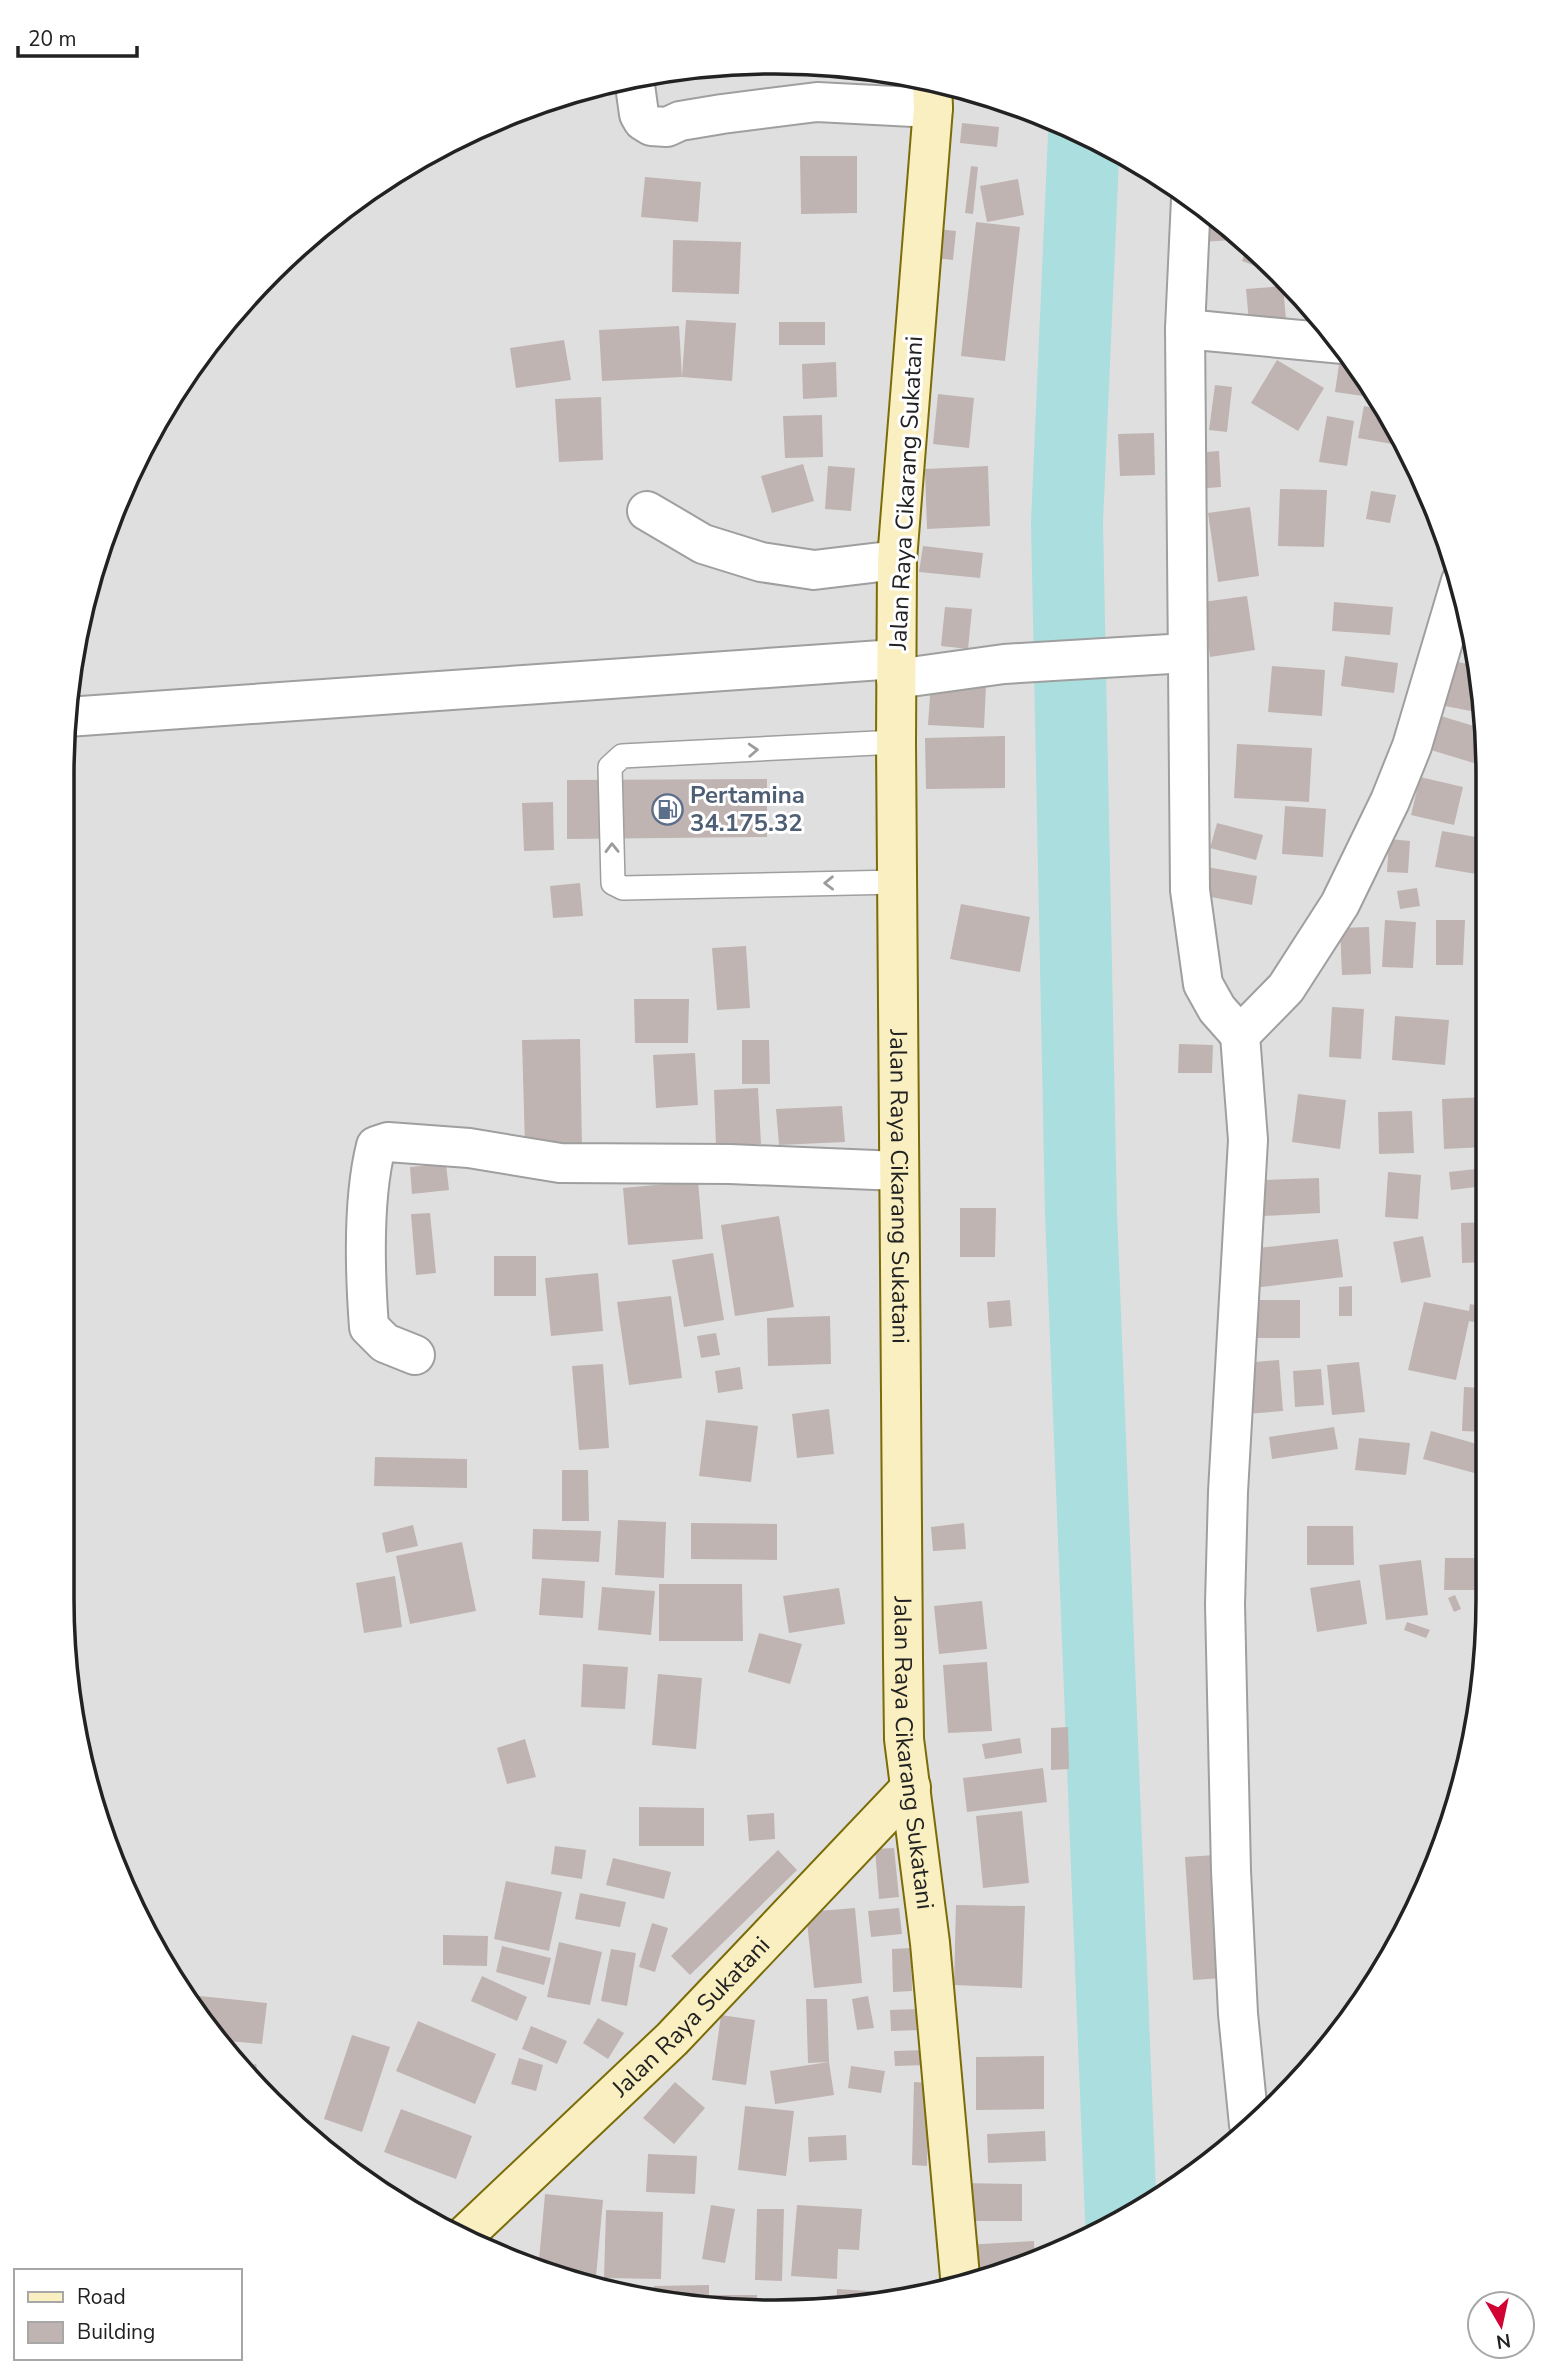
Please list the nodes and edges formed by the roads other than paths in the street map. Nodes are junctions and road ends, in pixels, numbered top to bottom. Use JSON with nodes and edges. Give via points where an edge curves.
{"nodes":[{"id":1,"x":635,"y":88,"type":"edge"},
{"id":2,"x":933,"y":95,"type":"edge"},
{"id":3,"x":1190,"y":210,"type":"edge"},
{"id":4,"x":1185,"y":330,"type":"junction"},
{"id":5,"x":1328,"y":343,"type":"edge"},
{"id":6,"x":647,"y":511,"type":"dead end"},
{"id":7,"x":897,"y":560,"type":"junction"},
{"id":8,"x":1455,"y":602,"type":"edge"},
{"id":9,"x":1187,"y":653,"type":"junction"},
{"id":10,"x":896,"y":669,"type":"junction"},
{"id":11,"x":76,"y":716,"type":"edge"},
{"id":12,"x":896,"y":742,"type":"junction"},
{"id":13,"x":897,"y":882,"type":"junction"},
{"id":14,"x":1240,"y":1035,"type":"junction"},
{"id":15,"x":899,"y":1171,"type":"junction"},
{"id":16,"x":415,"y":1355,"type":"dead end"},
{"id":17,"x":911,"y":1787,"type":"junction"},
{"id":18,"x":1248,"y":2116,"type":"edge"},
{"id":19,"x":470,"y":2230,"type":"edge"},
{"id":20,"x":960,"y":2276,"type":"edge"}],
"edges":[{"from":1,"to":2,"type":"street","via":[[643,121],[667,127],[722,114],[817,102]]},
{"from":2,"to":7,"type":"main road","name":"Jalan Raya Cikarang Sukatani"},
{"from":3,"to":4,"type":"street"},
{"from":4,"to":5,"type":"street"},
{"from":4,"to":9,"type":"street"},
{"from":6,"to":7,"type":"street","via":[[703,544],[761,562],[814,570]]},
{"from":7,"to":10,"type":"main road","name":"Jalan Raya Cikarang Sukatani"},
{"from":8,"to":14,"type":"street","via":[[1412,746],[1340,904],[1286,988]]},
{"from":9,"to":10,"type":"street"},
{"from":9,"to":14,"type":"street","via":[[1190,890],[1199,960],[1203,984],[1216,1009]]},
{"from":10,"to":11,"type":"street"},
{"from":10,"to":12,"type":"main road","name":"Jalan Raya Cikarang Sukatani"},
{"from":12,"to":13,"type":"main road","name":"Jalan Raya Cikarang Sukatani"},
{"from":13,"to":12,"type":"lane","one_way":true,"via":[[624,888],[613,883],[610,768],[622,756]]},
{"from":13,"to":15,"type":"main road","name":"Jalan Raya Cikarang Sukatani"},
{"from":14,"to":18,"type":"street","via":[[1248,1140],[1225,1604],[1231,1871]]},
{"from":15,"to":16,"type":"street","via":[[560,1163],[468,1148],[388,1142],[376,1146],[367,1236],[369,1327],[385,1343]]},
{"from":15,"to":17,"type":"main road","name":"Jalan Raya Cikarang Sukatani","via":[[904,1725]]},
{"from":17,"to":19,"type":"main road","name":"Jalan Raya Sukatani","via":[[672,2039]]},
{"from":17,"to":20,"type":"main road","name":"Jalan Raya Cikarang Sukatani"}]}
